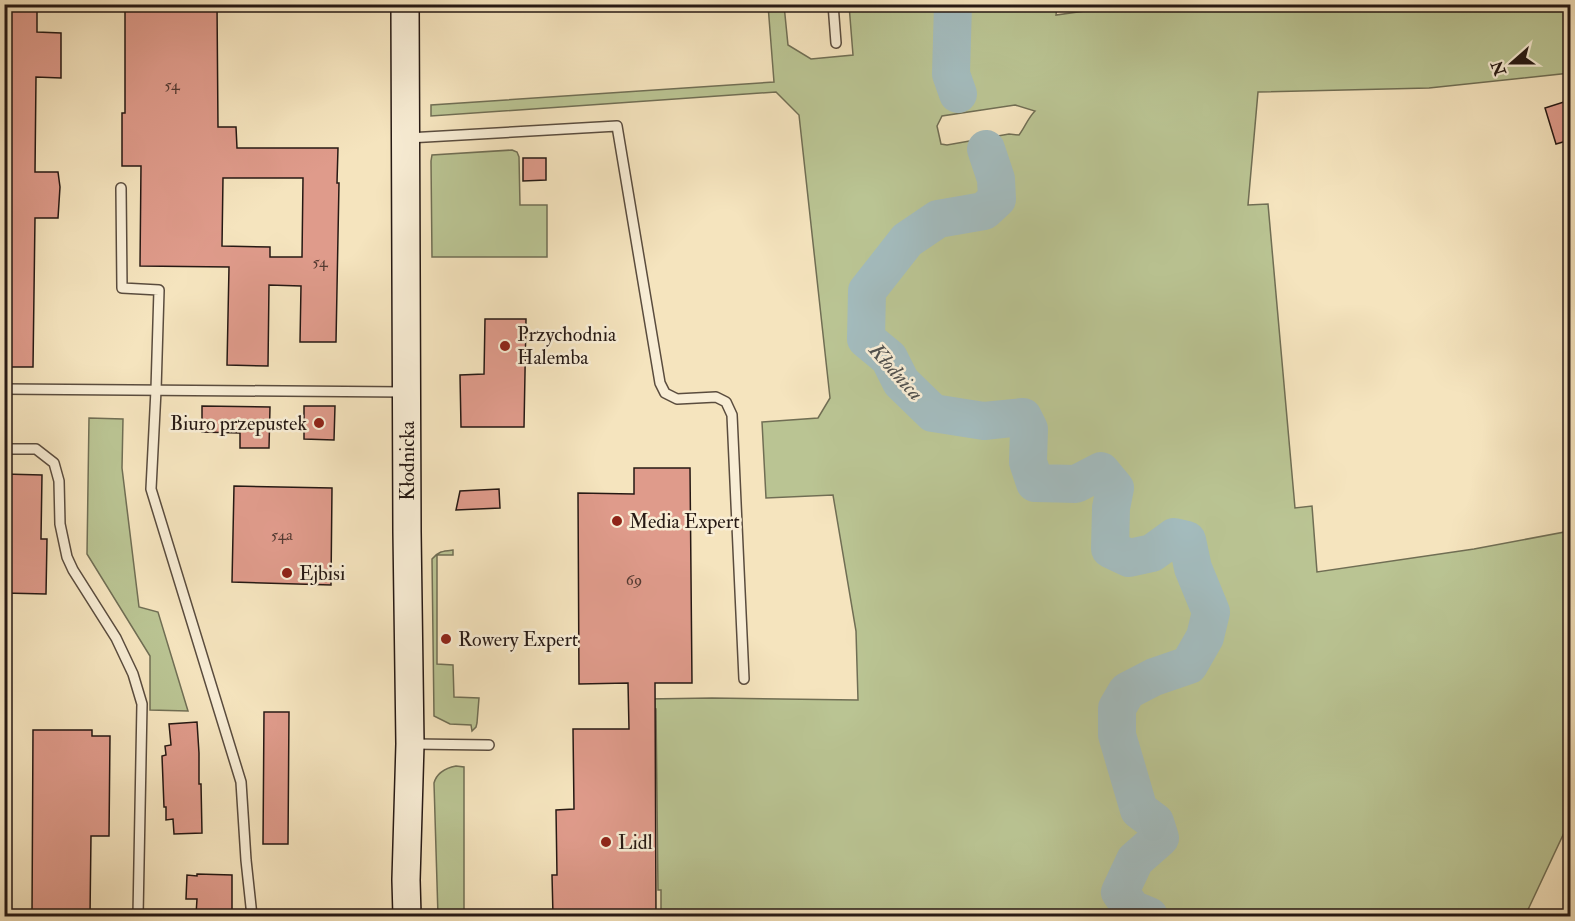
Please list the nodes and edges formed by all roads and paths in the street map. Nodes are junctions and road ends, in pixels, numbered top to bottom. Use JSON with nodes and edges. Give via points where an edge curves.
{"nodes":[{"id":1,"x":405,"y":4,"type":"edge"},
{"id":2,"x":833,"y":4,"type":"edge"},
{"id":3,"x":836,"y":43,"type":"dead end"},
{"id":4,"x":405,"y":138,"type":"junction"},
{"id":5,"x":121,"y":188,"type":"dead end"},
{"id":6,"x":4,"y":389,"type":"edge"},
{"id":7,"x":156,"y":390,"type":"junction"},
{"id":8,"x":407,"y":392,"type":"junction"},
{"id":9,"x":4,"y":449,"type":"edge"},
{"id":10,"x":744,"y":679,"type":"dead end"},
{"id":11,"x":410,"y":744,"type":"junction"},
{"id":12,"x":489,"y":745,"type":"dead end"},
{"id":13,"x":138,"y":916,"type":"edge"},
{"id":14,"x":252,"y":916,"type":"edge"},
{"id":15,"x":406,"y":916,"type":"edge"}],
"edges":[{"from":1,"to":4,"type":"street","name":"Kłodnicka"},
{"from":2,"to":3,"type":"lane"},
{"from":4,"to":8,"type":"street","name":"Kłodnicka"},
{"from":4,"to":10,"type":"lane","via":[[617,126],[660,383],[665,393],[677,399],[716,397],[726,402],[732,415]]},
{"from":5,"to":7,"type":"lane","via":[[122,288],[159,290]]},
{"from":6,"to":7,"type":"lane"},
{"from":7,"to":8,"type":"lane"},
{"from":7,"to":14,"type":"lane","via":[[151,489],[241,782]]},
{"from":8,"to":11,"type":"street","name":"Kłodnicka"},
{"from":9,"to":13,"type":"lane","via":[[36,449],[54,463],[67,557],[116,638],[142,704]]},
{"from":11,"to":12,"type":"lane"},
{"from":11,"to":15,"type":"street","name":"Kłodnicka"}]}
